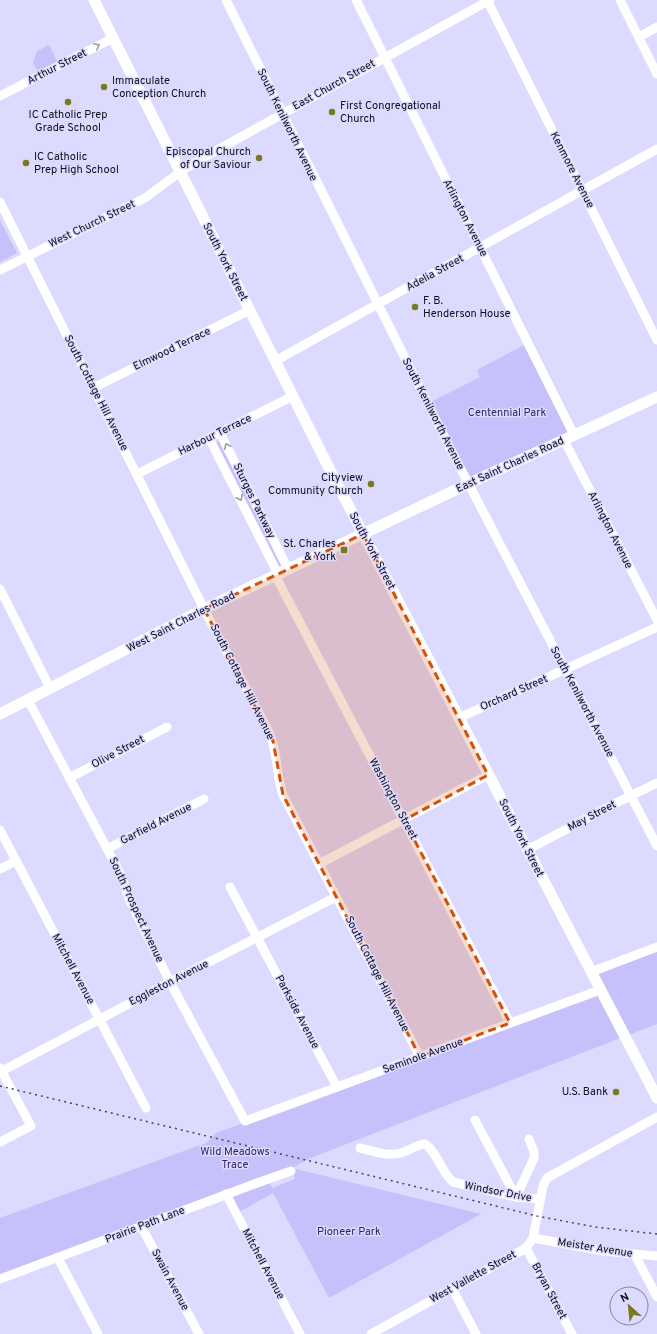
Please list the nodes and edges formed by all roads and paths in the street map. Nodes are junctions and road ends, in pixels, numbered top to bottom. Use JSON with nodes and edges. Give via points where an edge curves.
{"nodes":[{"id":1,"x":94,"y":0,"type":"edge"},
{"id":2,"x":226,"y":0,"type":"edge"},
{"id":3,"x":356,"y":0,"type":"edge"},
{"id":4,"x":488,"y":0,"type":"edge"},
{"id":5,"x":620,"y":0,"type":"edge"},
{"id":6,"x":657,"y":27,"type":"edge"},
{"id":7,"x":638,"y":37,"type":"junction"},
{"id":8,"x":114,"y":38,"type":"junction"},
{"id":9,"x":385,"y":58,"type":"junction"},
{"id":10,"x":657,"y":74,"type":"edge"},
{"id":11,"x":0,"y":96,"type":"edge"},
{"id":12,"x":282,"y":114,"type":"junction"},
{"id":13,"x":657,"y":149,"type":"edge"},
{"id":14,"x":180,"y":172,"type":"junction"},
{"id":15,"x":582,"y":191,"type":"junction"},
{"id":16,"x":0,"y":202,"type":"edge"},
{"id":17,"x":480,"y":248,"type":"junction"},
{"id":18,"x":27,"y":256,"type":"junction"},
{"id":19,"x":0,"y":270,"type":"edge"},
{"id":20,"x":377,"y":305,"type":"junction"},
{"id":21,"x":250,"y":310,"type":"junction"},
{"id":22,"x":657,"y":340,"type":"edge"},
{"id":23,"x":275,"y":361,"type":"junction"},
{"id":24,"x":94,"y":388,"type":"junction"},
{"id":25,"x":293,"y":396,"type":"junction"},
{"id":26,"x":657,"y":397,"type":"edge"},
{"id":27,"x":220,"y":432,"type":"junction"},
{"id":28,"x":574,"y":435,"type":"junction"},
{"id":29,"x":209,"y":438,"type":"junction"},
{"id":30,"x":564,"y":440,"type":"junction"},
{"id":31,"x":137,"y":474,"type":"junction"},
{"id":32,"x":468,"y":484,"type":"junction"},
{"id":33,"x":363,"y":534,"type":"junction"},
{"id":34,"x":280,"y":573,"type":"junction"},
{"id":35,"x":0,"y":589,"type":"edge"},
{"id":36,"x":204,"y":609,"type":"junction"},
{"id":37,"x":657,"y":620,"type":"edge"},
{"id":38,"x":657,"y":628,"type":"edge"},
{"id":39,"x":565,"y":670,"type":"junction"},
{"id":40,"x":50,"y":688,"type":"junction"},
{"id":41,"x":28,"y":700,"type":"junction"},
{"id":42,"x":0,"y":714,"type":"edge"},
{"id":43,"x":459,"y":718,"type":"junction"},
{"id":44,"x":167,"y":727,"type":"dead end"},
{"id":45,"x":488,"y":774,"type":"junction"},
{"id":46,"x":69,"y":778,"type":"junction"},
{"id":47,"x":657,"y":783,"type":"edge"},
{"id":48,"x":630,"y":795,"type":"junction"},
{"id":49,"x":204,"y":799,"type":"dead end"},
{"id":50,"x":404,"y":820,"type":"junction"},
{"id":51,"x":0,"y":830,"type":"edge"},
{"id":52,"x":657,"y":846,"type":"edge"},
{"id":53,"x":107,"y":849,"type":"junction"},
{"id":54,"x":528,"y":850,"type":"junction"},
{"id":55,"x":16,"y":861,"type":"junction"},
{"id":56,"x":319,"y":864,"type":"junction"},
{"id":57,"x":0,"y":869,"type":"edge"},
{"id":58,"x":230,"y":887,"type":"dead end"},
{"id":59,"x":336,"y":897,"type":"junction"},
{"id":60,"x":256,"y":938,"type":"junction"},
{"id":61,"x":657,"y":947,"type":"edge"},
{"id":62,"x":591,"y":972,"type":"junction"},
{"id":63,"x":170,"y":982,"type":"junction"},
{"id":64,"x":600,"y":990,"type":"junction"},
{"id":65,"x":99,"y":1019,"type":"junction"},
{"id":66,"x":510,"y":1023,"type":"junction"},
{"id":67,"x":420,"y":1057,"type":"junction"},
{"id":68,"x":1,"y":1070,"type":"edge"},
{"id":69,"x":337,"y":1087,"type":"junction"},
{"id":70,"x":657,"y":1098,"type":"edge"},
{"id":71,"x":146,"y":1108,"type":"dead end"},
{"id":72,"x":657,"y":1117,"type":"edge"},
{"id":73,"x":475,"y":1120,"type":"dead end"},
{"id":74,"x":245,"y":1121,"type":"joint"},
{"id":75,"x":529,"y":1139,"type":"dead end"},
{"id":76,"x":0,"y":1142,"type":"edge"},
{"id":77,"x":360,"y":1148,"type":"dead end"},
{"id":78,"x":291,"y":1171,"type":"dead end"},
{"id":79,"x":226,"y":1194,"type":"junction"},
{"id":80,"x":516,"y":1197,"type":"junction"},
{"id":81,"x":540,"y":1200,"type":"junction"},
{"id":82,"x":141,"y":1226,"type":"junction"},
{"id":83,"x":533,"y":1238,"type":"junction"},
{"id":84,"x":526,"y":1248,"type":"junction"},
{"id":85,"x":635,"y":1254,"type":"junction"},
{"id":86,"x":657,"y":1256,"type":"edge"},
{"id":87,"x":58,"y":1258,"type":"junction"},
{"id":88,"x":0,"y":1279,"type":"edge"},
{"id":89,"x":452,"y":1288,"type":"junction"},
{"id":90,"x":657,"y":1297,"type":"edge"},
{"id":91,"x":377,"y":1333,"type":"edge"},
{"id":92,"x":98,"y":1334,"type":"edge"},
{"id":93,"x":199,"y":1334,"type":"edge"},
{"id":94,"x":300,"y":1334,"type":"edge"},
{"id":95,"x":476,"y":1334,"type":"edge"},
{"id":96,"x":572,"y":1334,"type":"edge"}],
"edges":[{"from":1,"to":8,"type":"main road","name":"South York Street"},
{"from":2,"to":12,"type":"street","name":"South Kenilworth Avenue"},
{"from":3,"to":9,"type":"street","name":"Arlington Avenue"},
{"from":4,"to":9,"type":"street","name":"East Church Street"},
{"from":4,"to":15,"type":"street","name":"Kenmore Avenue"},
{"from":5,"to":7,"type":"street"},
{"from":6,"to":7,"type":"street"},
{"from":7,"to":10,"type":"street"},
{"from":11,"to":8,"type":"street","name":"Arthur Street","one_way":true},
{"from":8,"to":14,"type":"main road","name":"South York Street"},
{"from":9,"to":12,"type":"street","name":"East Church Street"},
{"from":9,"to":17,"type":"street","name":"Arlington Avenue"},
{"from":12,"to":14,"type":"street","name":"East Church Street"},
{"from":12,"to":20,"type":"street","name":"South Kenilworth Avenue"},
{"from":13,"to":15,"type":"street","name":"Adelia Street"},
{"from":14,"to":18,"type":"street","name":"West Church Street","via":[[145,198]]},
{"from":14,"to":21,"type":"main road","name":"South York Street"},
{"from":15,"to":17,"type":"street","name":"Adelia Street"},
{"from":15,"to":22,"type":"street","name":"Kenmore Avenue"},
{"from":16,"to":18,"type":"street","name":"South Cottage Hill Avenue"},
{"from":17,"to":20,"type":"street","name":"Adelia Street"},
{"from":17,"to":28,"type":"street","name":"Arlington Avenue"},
{"from":18,"to":19,"type":"street","name":"West Church Street"},
{"from":18,"to":24,"type":"street","name":"South Cottage Hill Avenue"},
{"from":20,"to":23,"type":"street","name":"Adelia Street"},
{"from":20,"to":32,"type":"street","name":"South Kenilworth Avenue"},
{"from":21,"to":23,"type":"main road","name":"South York Street"},
{"from":21,"to":24,"type":"street","name":"Elmwood Terrace"},
{"from":23,"to":25,"type":"main road","name":"South York Street"},
{"from":24,"to":31,"type":"street","name":"South Cottage Hill Avenue"},
{"from":25,"to":27,"type":"street","name":"Harbour Terrace"},
{"from":25,"to":33,"type":"main road","name":"South York Street"},
{"from":26,"to":28,"type":"main road","name":"East Saint Charles Road"},
{"from":27,"to":29,"type":"street","name":"Harbour Terrace"},
{"from":34,"to":27,"type":"street","name":"Sturges Parkway","one_way":true},
{"from":28,"to":30,"type":"main road","name":"East Saint Charles Road"},
{"from":29,"to":31,"type":"street","name":"Harbour Terrace"},
{"from":29,"to":34,"type":"street","name":"Sturges Parkway","one_way":true},
{"from":30,"to":32,"type":"main road","name":"East Saint Charles Road"},
{"from":30,"to":37,"type":"street","name":"Arlington Avenue"},
{"from":31,"to":36,"type":"street","name":"South Cottage Hill Avenue"},
{"from":32,"to":33,"type":"main road","name":"East Saint Charles Road"},
{"from":32,"to":39,"type":"street","name":"South Kenilworth Avenue"},
{"from":33,"to":34,"type":"main road","name":"West Saint Charles Road"},
{"from":33,"to":43,"type":"main road","name":"South York Street"},
{"from":34,"to":36,"type":"main road","name":"West Saint Charles Road"},
{"from":34,"to":50,"type":"street","name":"Washington Street"},
{"from":35,"to":40,"type":"street"},
{"from":36,"to":40,"type":"main road","name":"West Saint Charles Road"},
{"from":36,"to":56,"type":"street","name":"South Cottage Hill Avenue","via":[[269,732],[283,795]]},
{"from":38,"to":39,"type":"street","name":"Orchard Street"},
{"from":39,"to":43,"type":"street","name":"Orchard Street"},
{"from":39,"to":48,"type":"street","name":"South Kenilworth Avenue"},
{"from":40,"to":41,"type":"main road","name":"West Saint Charles Road"},
{"from":41,"to":42,"type":"main road","name":"West Saint Charles Road"},
{"from":41,"to":46,"type":"street","name":"South Prospect Avenue"},
{"from":43,"to":45,"type":"main road","name":"South York Street"},
{"from":44,"to":46,"type":"street","name":"Olive Street"},
{"from":45,"to":50,"type":"street"},
{"from":45,"to":54,"type":"main road","name":"South York Street"},
{"from":46,"to":53,"type":"street","name":"South Prospect Avenue"},
{"from":47,"to":48,"type":"street","name":"May Street"},
{"from":48,"to":52,"type":"street","name":"South Kenilworth Avenue"},
{"from":48,"to":54,"type":"street","name":"May Street"},
{"from":49,"to":53,"type":"street","name":"Garfield Avenue"},
{"from":50,"to":56,"type":"street"},
{"from":50,"to":66,"type":"street","name":"Washington Street"},
{"from":51,"to":55,"type":"street","name":"Mitchell Avenue"},
{"from":53,"to":63,"type":"street","name":"South Prospect Avenue"},
{"from":54,"to":62,"type":"main road","name":"South York Street"},
{"from":55,"to":57,"type":"street"},
{"from":55,"to":65,"type":"street","name":"Mitchell Avenue"},
{"from":56,"to":59,"type":"street","name":"South Cottage Hill Avenue"},
{"from":58,"to":60,"type":"street","name":"Parkside Avenue"},
{"from":59,"to":60,"type":"street","name":"Eggleston Avenue"},
{"from":59,"to":67,"type":"street","name":"South Cottage Hill Avenue"},
{"from":60,"to":63,"type":"street","name":"Eggleston Avenue"},
{"from":60,"to":69,"type":"street","name":"Parkside Avenue"},
{"from":61,"to":62,"type":"street"},
{"from":62,"to":64,"type":"main road","name":"South York Street"},
{"from":63,"to":65,"type":"street","name":"Eggleston Avenue"},
{"from":63,"to":74,"type":"street","name":"South Prospect Avenue"},
{"from":64,"to":66,"type":"street","name":"Seminole Avenue"},
{"from":64,"to":70,"type":"main road","name":"South York Street"},
{"from":65,"to":68,"type":"street","name":"Eggleston Avenue"},
{"from":65,"to":71,"type":"street","name":"Mitchell Avenue"},
{"from":66,"to":67,"type":"street","name":"Seminole Avenue"},
{"from":67,"to":69,"type":"street","name":"Seminole Avenue"},
{"from":68,"to":76,"type":"street","via":[[31,1126]]},
{"from":69,"to":74,"type":"street","name":"Seminole Avenue"},
{"from":72,"to":81,"type":"street","name":"West Vallette Street","via":[[551,1175],[545,1182]]},
{"from":73,"to":80,"type":"street"},
{"from":75,"to":80,"type":"street","via":[[534,1158]]},
{"from":77,"to":80,"type":"street","name":"Windsor Drive","via":[[390,1155],[426,1144],[453,1182]]},
{"from":78,"to":79,"type":"street","name":"Prairie Path Lane"},
{"from":79,"to":82,"type":"street","name":"Prairie Path Lane"},
{"from":79,"to":94,"type":"street","name":"Mitchell Avenue"},
{"from":80,"to":81,"type":"street","name":"Windsor Drive"},
{"from":81,"to":83,"type":"street","name":"West Vallette Street"},
{"from":82,"to":87,"type":"street","name":"Prairie Path Lane"},
{"from":82,"to":93,"type":"street","name":"Swain Avenue"},
{"from":83,"to":84,"type":"street","name":"West Vallette Street"},
{"from":83,"to":85,"type":"street","name":"Meister Avenue"},
{"from":84,"to":89,"type":"street","name":"West Vallette Street"},
{"from":84,"to":96,"type":"street","name":"Bryan Street"},
{"from":85,"to":86,"type":"street","name":"Meister Avenue"},
{"from":85,"to":90,"type":"street"},
{"from":87,"to":88,"type":"street","name":"Prairie Path Lane"},
{"from":87,"to":92,"type":"street"},
{"from":89,"to":91,"type":"street","name":"West Vallette Street"},
{"from":89,"to":95,"type":"street"}]}
